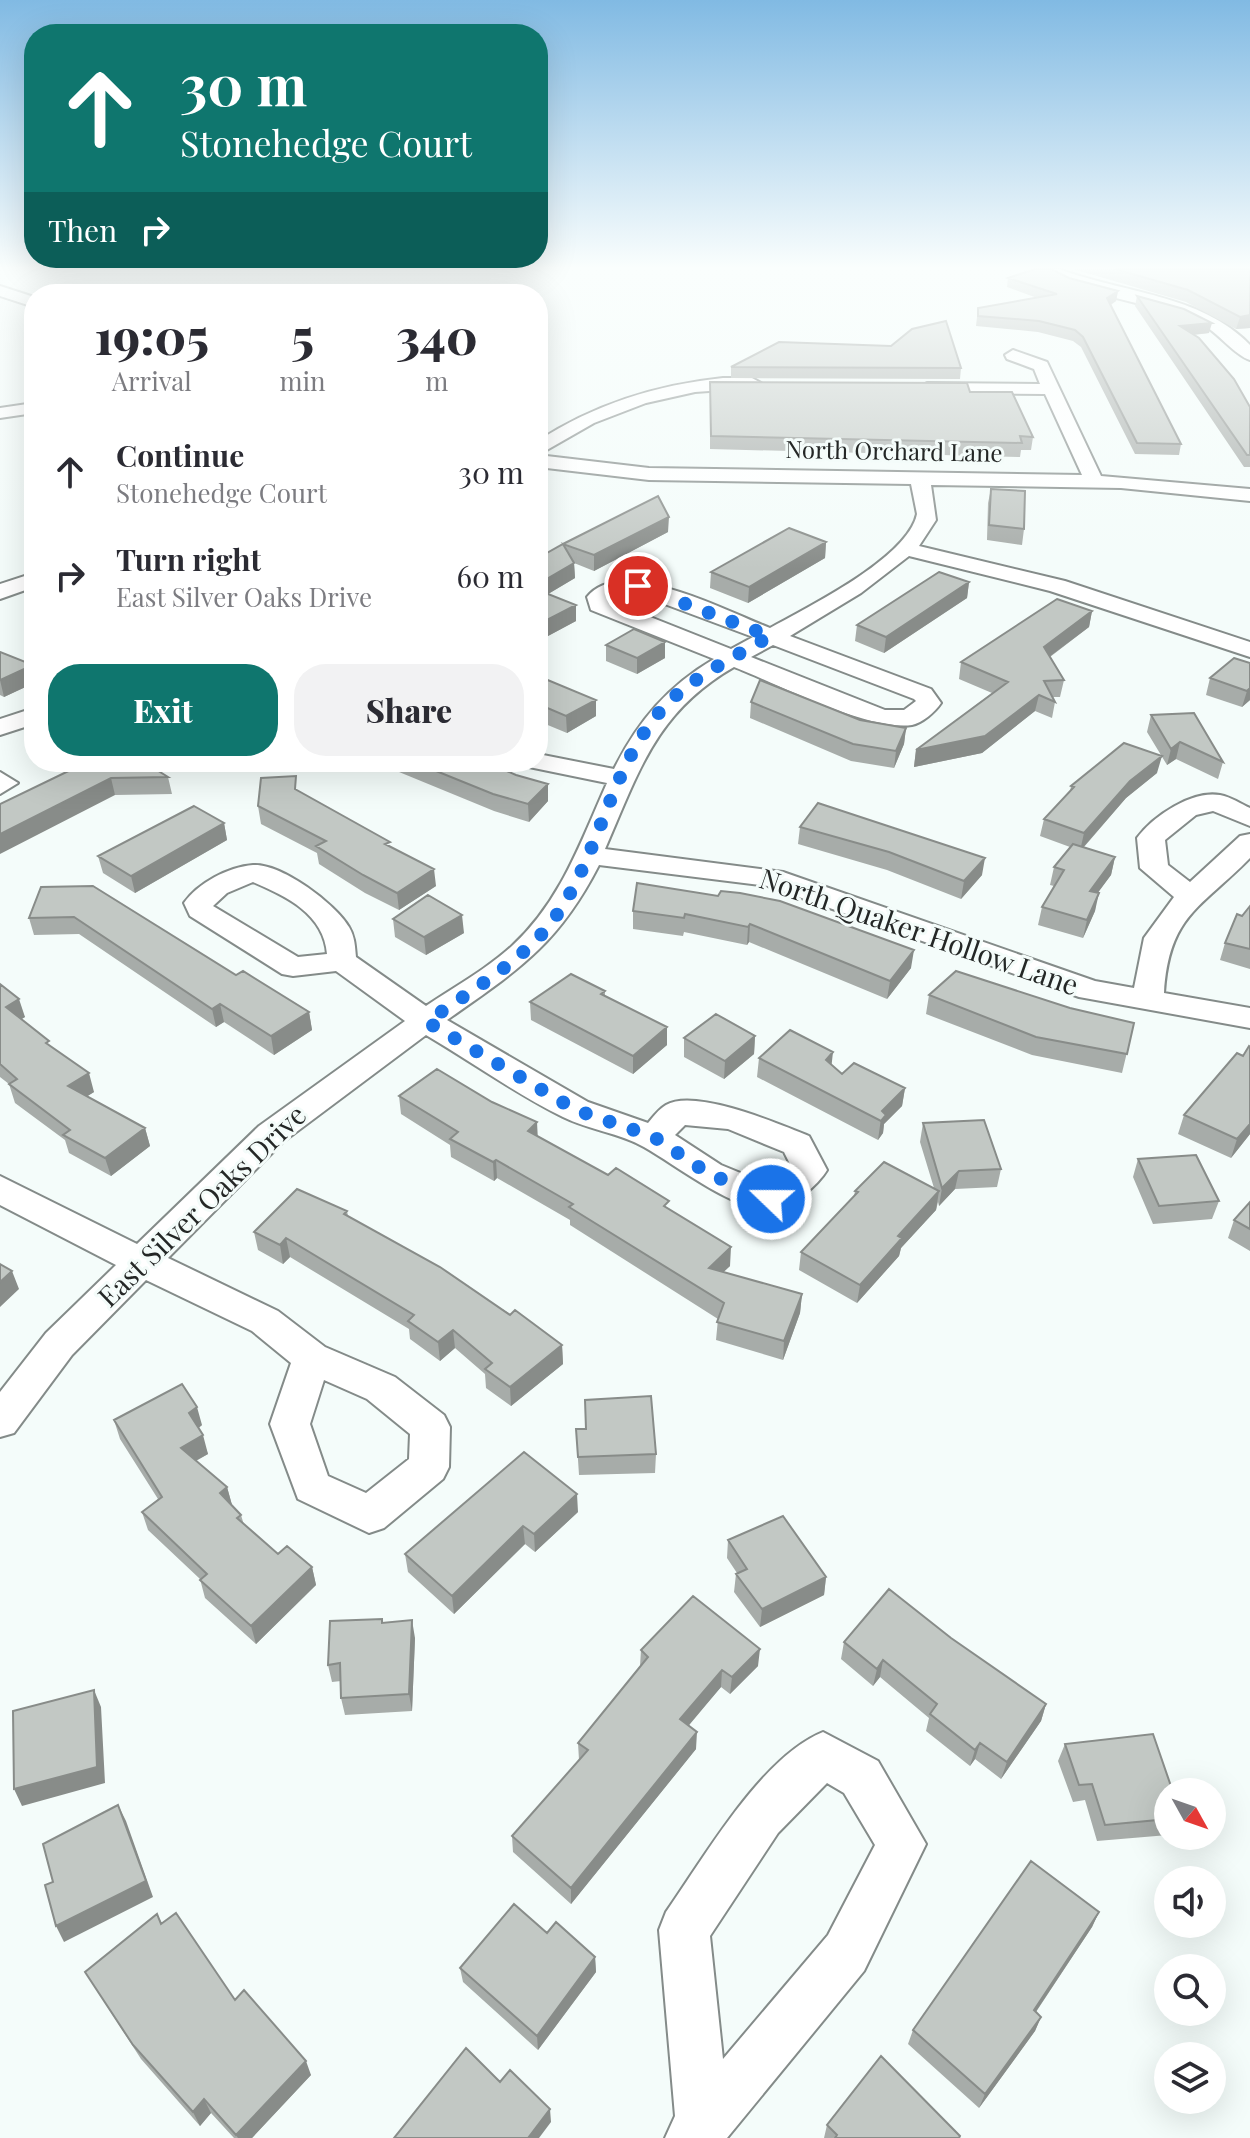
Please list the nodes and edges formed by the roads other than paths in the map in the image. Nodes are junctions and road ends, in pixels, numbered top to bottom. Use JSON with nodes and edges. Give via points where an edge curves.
{"nodes":[{"id":1,"x":1042,"y":369,"type":"edge"},
{"id":2,"x":770,"y":383,"type":"edge"},
{"id":3,"x":903,"y":387,"type":"edge"},
{"id":4,"x":1051,"y":389,"type":"junction"},
{"id":5,"x":24,"y":409,"type":"edge"},
{"id":6,"x":0,"y":413,"type":"edge"},
{"id":7,"x":548,"y":443,"type":"edge"},
{"id":8,"x":548,"y":462,"type":"edge"},
{"id":9,"x":919,"y":478,"type":"junction"},
{"id":10,"x":1094,"y":481,"type":"junction"},
{"id":11,"x":1250,"y":495,"type":"edge"},
{"id":12,"x":906,"y":549,"type":"junction"},
{"id":13,"x":24,"y":583,"type":"edge"},
{"id":14,"x":0,"y":592,"type":"edge"},
{"id":15,"x":770,"y":636,"type":"junction"},
{"id":16,"x":1250,"y":650,"type":"edge"},
{"id":17,"x":731,"y":659,"type":"junction"},
{"id":18,"x":24,"y":719,"type":"edge"},
{"id":19,"x":0,"y":728,"type":"edge"},
{"id":20,"x":548,"y":764,"type":"edge"},
{"id":21,"x":622,"y":778,"type":"junction"},
{"id":22,"x":1250,"y":818,"type":"edge"},
{"id":23,"x":1248,"y":844,"type":"edge"},
{"id":24,"x":587,"y":855,"type":"junction"},
{"id":25,"x":1191,"y":897,"type":"junction"},
{"id":26,"x":342,"y":961,"type":"junction"},
{"id":27,"x":1148,"y":999,"type":"junction"},
{"id":28,"x":1250,"y":1018,"type":"edge"},
{"id":29,"x":427,"y":1022,"type":"junction"},
{"id":30,"x":654,"y":1137,"type":"dead end"},
{"id":31,"x":0,"y":1188,"type":"edge"},
{"id":32,"x":141,"y":1262,"type":"junction"},
{"id":33,"x":312,"y":1358,"type":"dead end"},
{"id":34,"x":0,"y":1421,"type":"edge"},
{"id":35,"x":698,"y":2131,"type":"edge"}],
"edges":[{"from":1,"to":4,"type":"street"},
{"from":2,"to":7,"type":"street","via":[[702,386],[641,398],[616,405]]},
{"from":3,"to":4,"type":"street"},
{"from":4,"to":10,"type":"street"},
{"from":5,"to":6,"type":"street"},
{"from":8,"to":9,"type":"street","name":"North Orchard Lane","via":[[649,474]]},
{"from":9,"to":10,"type":"street","name":"North Orchard Lane"},
{"from":9,"to":12,"type":"street","via":[[927,505],[925,524]]},
{"from":10,"to":11,"type":"street","name":"North Orchard Lane"},
{"from":12,"to":15,"type":"street","name":"East Silver Oaks Drive","via":[[886,567]]},
{"from":12,"to":16,"type":"street","via":[[1057,586]]},
{"from":13,"to":14,"type":"street"},
{"from":15,"to":17,"type":"street","name":"East Silver Oaks Drive"},
{"from":15,"to":17,"type":"street","via":[[638,586],[616,586],[596,601]]},
{"from":15,"to":17,"type":"street","via":[[923,694],[929,703],[910,718],[881,717]]},
{"from":17,"to":21,"type":"street","name":"East Silver Oaks Drive","via":[[664,706],[639,740]]},
{"from":18,"to":19,"type":"street"},
{"from":20,"to":21,"type":"street"},
{"from":21,"to":24,"type":"street","name":"East Silver Oaks Drive"},
{"from":22,"to":25,"type":"street","via":[[1216,802],[1187,809],[1151,838],[1154,868]]},
{"from":23,"to":25,"type":"street"},
{"from":24,"to":27,"type":"street","name":"North Quaker Hollow Lane","via":[[773,878],[1006,963],[1090,990]]},
{"from":24,"to":29,"type":"street","name":"East Silver Oaks Drive","via":[[547,927],[521,954]]},
{"from":25,"to":27,"type":"street","via":[[1153,953]]},
{"from":26,"to":26,"type":"street","via":[[293,967],[200,910],[198,903],[240,876],[255,873],[276,881],[312,903],[338,933]]},
{"from":26,"to":29,"type":"street"},
{"from":27,"to":28,"type":"street","name":"North Quaker Hollow Lane"},
{"from":29,"to":30,"type":"street","via":[[576,1110]]},
{"from":29,"to":32,"type":"street","name":"East Silver Oaks Drive","via":[[271,1134]]},
{"from":31,"to":32,"type":"street"},
{"from":32,"to":33,"type":"street","via":[[265,1321]]},
{"from":32,"to":34,"type":"street","name":"East Silver Oaks Drive","via":[[59,1344]]},
{"from":35,"to":35,"type":"street","via":[[846,1953],[902,1844],[861,1777],[823,1755],[761,1816],[684,1930]]}]}
